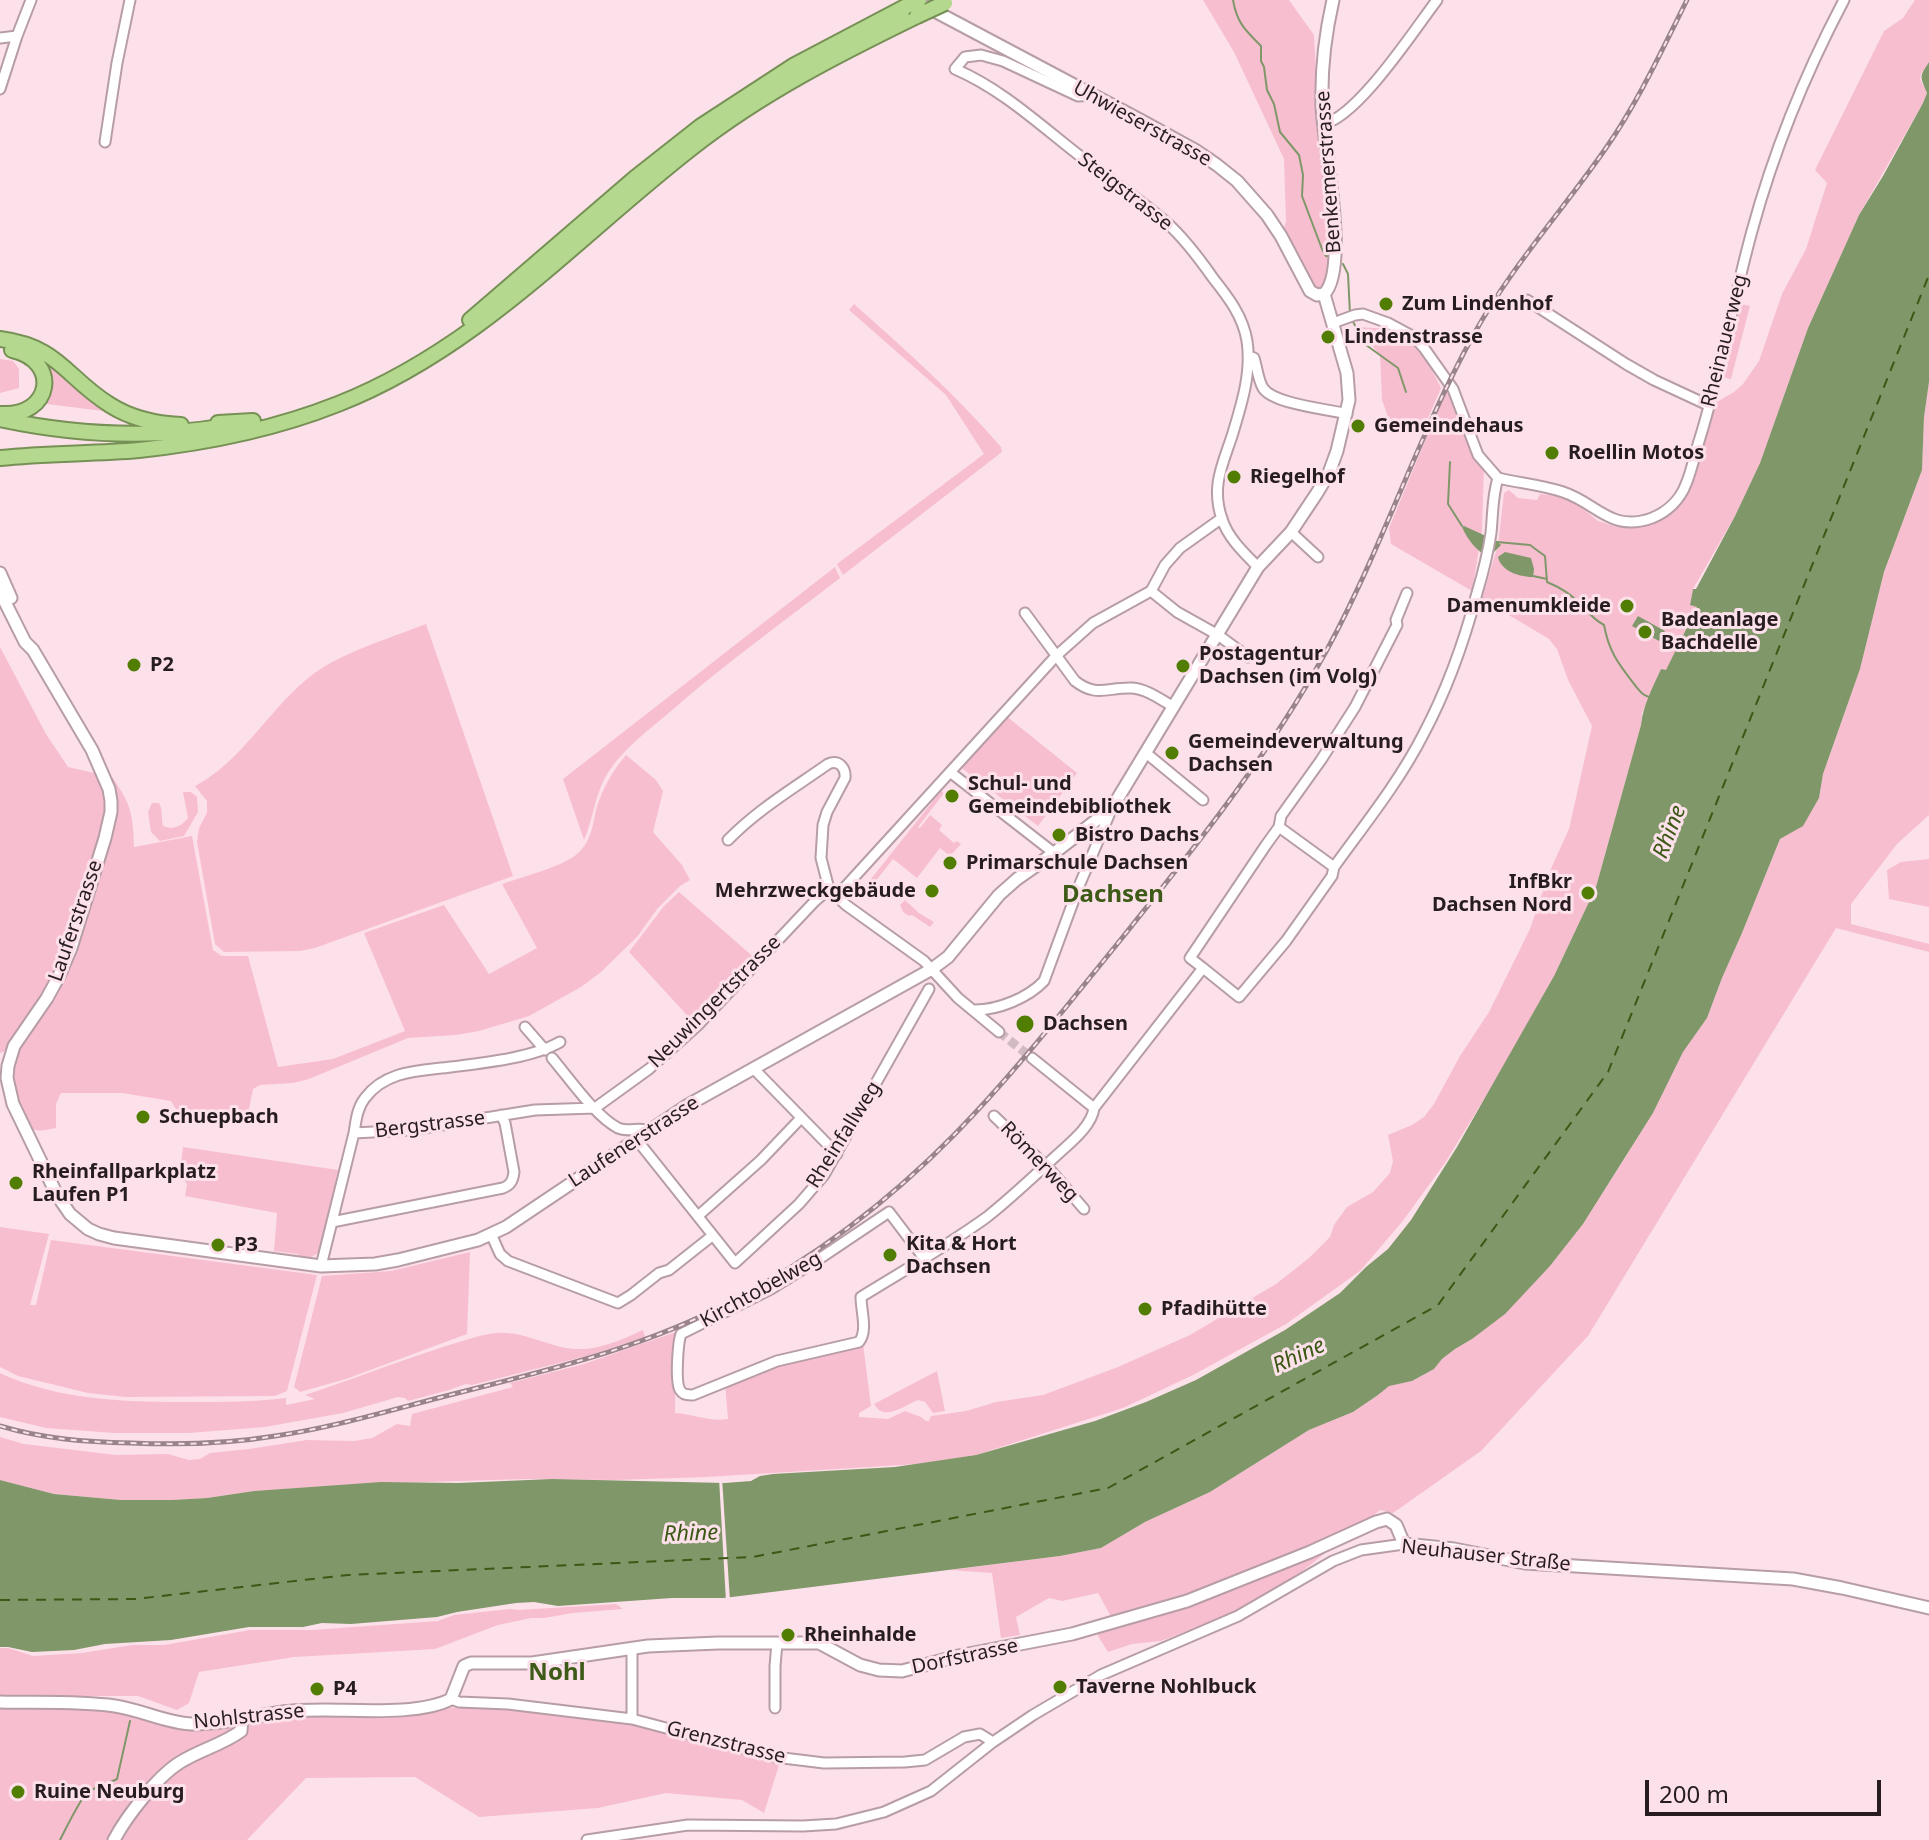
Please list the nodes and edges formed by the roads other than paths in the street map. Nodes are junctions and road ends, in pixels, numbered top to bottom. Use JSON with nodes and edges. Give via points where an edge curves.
{"nodes":[{"id":1,"x":31,"y":0,"type":"edge"},
{"id":2,"x":130,"y":0,"type":"edge"},
{"id":3,"x":1333,"y":0,"type":"edge"},
{"id":4,"x":1437,"y":0,"type":"edge"},
{"id":5,"x":1844,"y":0,"type":"edge"},
{"id":6,"x":949,"y":2,"type":"edge"},
{"id":7,"x":914,"y":6,"type":"edge"},
{"id":8,"x":17,"y":36,"type":"junction"},
{"id":9,"x":0,"y":38,"type":"edge"},
{"id":10,"x":0,"y":89,"type":"edge"},
{"id":11,"x":1093,"y":95,"type":"junction"},
{"id":12,"x":1323,"y":124,"type":"junction"},
{"id":13,"x":105,"y":142,"type":"dead end"},
{"id":14,"x":1324,"y":294,"type":"junction"},
{"id":15,"x":1527,"y":300,"type":"dead end"},
{"id":16,"x":1338,"y":321,"type":"junction"},
{"id":17,"x":0,"y":339,"type":"edge"},
{"id":18,"x":0,"y":348,"type":"edge"},
{"id":19,"x":1249,"y":356,"type":"junction"},
{"id":20,"x":1710,"y":406,"type":"junction"},
{"id":21,"x":1347,"y":414,"type":"junction"},
{"id":22,"x":1,"y":419,"type":"edge"},
{"id":23,"x":253,"y":421,"type":"junction"},
{"id":24,"x":219,"y":437,"type":"junction"},
{"id":25,"x":0,"y":458,"type":"edge"},
{"id":26,"x":1498,"y":478,"type":"junction"},
{"id":27,"x":1222,"y":518,"type":"junction"},
{"id":28,"x":1291,"y":532,"type":"junction"},
{"id":29,"x":1318,"y":557,"type":"dead end"},
{"id":30,"x":1258,"y":567,"type":"junction"},
{"id":31,"x":0,"y":573,"type":"edge"},
{"id":32,"x":1151,"y":591,"type":"junction"},
{"id":33,"x":0,"y":592,"type":"edge"},
{"id":34,"x":1407,"y":593,"type":"dead end"},
{"id":35,"x":1025,"y":613,"type":"dead end"},
{"id":36,"x":1218,"y":635,"type":"junction"},
{"id":37,"x":33,"y":650,"type":"junction"},
{"id":38,"x":1056,"y":656,"type":"junction"},
{"id":39,"x":1248,"y":657,"type":"dead end"},
{"id":40,"x":1174,"y":707,"type":"junction"},
{"id":41,"x":1146,"y":753,"type":"junction"},
{"id":42,"x":950,"y":772,"type":"junction"},
{"id":43,"x":1203,"y":800,"type":"dead end"},
{"id":44,"x":1112,"y":808,"type":"junction"},
{"id":45,"x":1279,"y":827,"type":"junction"},
{"id":46,"x":728,"y":840,"type":"dead end"},
{"id":47,"x":1054,"y":853,"type":"junction"},
{"id":48,"x":1334,"y":867,"type":"junction"},
{"id":49,"x":833,"y":893,"type":"junction"},
{"id":50,"x":1203,"y":968,"type":"junction"},
{"id":51,"x":932,"y":969,"type":"junction"},
{"id":52,"x":919,"y":977,"type":"junction"},
{"id":53,"x":940,"y":979,"type":"junction"},
{"id":54,"x":929,"y":989,"type":"junction"},
{"id":55,"x":975,"y":1010,"type":"junction"},
{"id":56,"x":525,"y":1027,"type":"dead end"},
{"id":57,"x":999,"y":1032,"type":"tunnel mouth"},
{"id":58,"x":560,"y":1042,"type":"dead end"},
{"id":59,"x":548,"y":1054,"type":"junction"},
{"id":60,"x":1032,"y":1058,"type":"tunnel mouth"},
{"id":61,"x":753,"y":1068,"type":"junction"},
{"id":62,"x":595,"y":1108,"type":"junction"},
{"id":63,"x":1094,"y":1108,"type":"junction"},
{"id":64,"x":501,"y":1115,"type":"junction"},
{"id":65,"x":994,"y":1116,"type":"dead end"},
{"id":66,"x":801,"y":1118,"type":"junction"},
{"id":67,"x":649,"y":1131,"type":"junction"},
{"id":68,"x":354,"y":1133,"type":"junction"},
{"id":69,"x":637,"y":1140,"type":"junction"},
{"id":70,"x":837,"y":1154,"type":"junction"},
{"id":71,"x":1045,"y":1166,"type":"junction"},
{"id":72,"x":1084,"y":1209,"type":"dead end"},
{"id":73,"x":698,"y":1216,"type":"junction"},
{"id":74,"x":332,"y":1222,"type":"junction"},
{"id":75,"x":491,"y":1234,"type":"junction"},
{"id":76,"x":712,"y":1236,"type":"junction"},
{"id":77,"x":924,"y":1258,"type":"junction"},
{"id":78,"x":321,"y":1266,"type":"junction"},
{"id":79,"x":1409,"y":1544,"type":"junction"},
{"id":80,"x":1929,"y":1608,"type":"edge"},
{"id":81,"x":777,"y":1643,"type":"junction"},
{"id":82,"x":632,"y":1648,"type":"junction"},
{"id":83,"x":451,"y":1699,"type":"junction"},
{"id":84,"x":0,"y":1702,"type":"edge"},
{"id":85,"x":775,"y":1708,"type":"dead end"},
{"id":86,"x":242,"y":1718,"type":"junction"},
{"id":87,"x":632,"y":1719,"type":"junction"},
{"id":88,"x":993,"y":1742,"type":"junction"},
{"id":89,"x":114,"y":1840,"type":"edge"},
{"id":90,"x":587,"y":1840,"type":"edge"}],
"edges":[{"from":1,"to":8,"type":"street"},
{"from":2,"to":13,"type":"street"},
{"from":3,"to":12,"type":"street","name":"Benkemerstrasse","via":[[1324,49]]},
{"from":4,"to":12,"type":"street","via":[[1368,90],[1346,112]]},
{"from":5,"to":20,"type":"street","name":"Rheinauerweg","via":[[1781,135],[1751,233]]},
{"from":6,"to":7,"type":"highway","bridge":true},
{"from":7,"to":11,"type":"street","name":"Uhwieserstrasse"},
{"from":7,"to":23,"type":"highway","via":[[793,66],[693,132],[443,339],[353,388]]},
{"from":7,"to":24,"type":"highway","via":[[725,123],[525,290],[430,358],[317,412]]},
{"from":8,"to":9,"type":"street"},
{"from":8,"to":10,"type":"street"},
{"from":11,"to":14,"type":"street","name":"Uhwieserstrasse","via":[[1195,150],[1237,181],[1281,236],[1310,291]]},
{"from":11,"to":19,"type":"street","name":"Steigstrasse","via":[[1078,96],[981,55],[965,57],[955,69],[1014,102],[1168,224],[1232,303],[1245,330]]},
{"from":12,"to":14,"type":"street","name":"Benkemerstrasse","via":[[1336,248],[1334,276]]},
{"from":14,"to":16,"type":"street"},
{"from":15,"to":20,"type":"street","via":[[1626,364]]},
{"from":16,"to":21,"type":"street"},
{"from":16,"to":26,"type":"street","via":[[1369,316],[1414,337],[1453,389],[1478,455]]},
{"from":17,"to":23,"type":"highway","via":[[45,352],[105,402],[142,420],[182,425]]},
{"from":18,"to":22,"type":"highway","via":[[32,358],[44,379],[33,406]]},
{"from":19,"to":21,"type":"street","via":[[1270,395]]},
{"from":19,"to":27,"type":"street","via":[[1248,378],[1216,485]]},
{"from":20,"to":26,"type":"street","name":"Rheinauerweg","via":[[1685,487],[1665,512],[1650,519],[1613,520],[1572,495]]},
{"from":21,"to":28,"type":"street","via":[[1329,473]]},
{"from":22,"to":23,"type":"highway","via":[[128,434]]},
{"from":22,"to":24,"type":"highway","via":[[59,439],[110,443]]},
{"from":24,"to":25,"type":"highway","via":[[138,450]]},
{"from":26,"to":48,"type":"street","via":[[1491,533],[1460,653],[1424,735]]},
{"from":27,"to":30,"type":"street"},
{"from":27,"to":32,"type":"street","via":[[1180,548]]},
{"from":28,"to":29,"type":"street"},
{"from":28,"to":30,"type":"street"},
{"from":30,"to":36,"type":"street"},
{"from":31,"to":37,"type":"street","name":"Lauferstrasse"},
{"from":32,"to":36,"type":"street"},
{"from":32,"to":38,"type":"street","name":"Neuwingertstrasse","via":[[1093,623]]},
{"from":33,"to":37,"type":"street","name":"Lauferstrasse"},
{"from":34,"to":45,"type":"street","via":[[1397,625],[1355,707],[1281,816]]},
{"from":35,"to":38,"type":"street"},
{"from":36,"to":39,"type":"street"},
{"from":36,"to":40,"type":"street"},
{"from":37,"to":78,"type":"street","name":"Lauferstrasse","via":[[92,750],[109,789],[111,812],[65,962],[10,1055],[9,1092],[26,1134],[63,1205],[99,1234]]},
{"from":38,"to":40,"type":"street","via":[[1087,689],[1137,689]]},
{"from":38,"to":42,"type":"street","name":"Neuwingertstrasse"},
{"from":40,"to":41,"type":"street"},
{"from":41,"to":43,"type":"street"},
{"from":41,"to":44,"type":"street"},
{"from":42,"to":47,"type":"street"},
{"from":42,"to":49,"type":"street","name":"Neuwingertstrasse"},
{"from":44,"to":47,"type":"street"},
{"from":44,"to":55,"type":"street","via":[[1044,981],[1011,1002]]},
{"from":45,"to":48,"type":"street"},
{"from":45,"to":50,"type":"street","via":[[1190,958]]},
{"from":46,"to":49,"type":"street","via":[[828,764],[839,764],[845,778],[827,812],[821,843]]},
{"from":47,"to":51,"type":"street","via":[[999,895]]},
{"from":48,"to":50,"type":"street","via":[[1286,941],[1239,997]]},
{"from":49,"to":51,"type":"street"},
{"from":49,"to":62,"type":"street","name":"Neuwingertstrasse","via":[[815,901],[697,1026]]},
{"from":50,"to":63,"type":"street"},
{"from":51,"to":52,"type":"street","name":"Laufenerstrasse"},
{"from":51,"to":53,"type":"street"},
{"from":52,"to":54,"type":"street"},
{"from":52,"to":61,"type":"street","name":"Laufenerstrasse"},
{"from":53,"to":54,"type":"street","name":"Rheinfallweg"},
{"from":53,"to":55,"type":"street"},
{"from":54,"to":70,"type":"street","name":"Rheinfallweg"},
{"from":55,"to":57,"type":"street"},
{"from":56,"to":59,"type":"street"},
{"from":58,"to":59,"type":"street"},
{"from":59,"to":62,"type":"street"},
{"from":59,"to":68,"type":"street","via":[[412,1071],[389,1079],[365,1098]]},
{"from":60,"to":63,"type":"street"},
{"from":61,"to":66,"type":"street"},
{"from":61,"to":67,"type":"street","name":"Laufenerstrasse"},
{"from":62,"to":64,"type":"street","name":"Bergstrasse"},
{"from":62,"to":67,"type":"street","via":[[621,1129]]},
{"from":63,"to":71,"type":"street","via":[[1093,1117]]},
{"from":64,"to":68,"type":"street","name":"Bergstrasse"},
{"from":64,"to":74,"type":"street","via":[[514,1172],[509,1186]]},
{"from":65,"to":71,"type":"street","name":"Römerweg"},
{"from":66,"to":70,"type":"street"},
{"from":66,"to":73,"type":"street"},
{"from":67,"to":69,"type":"street","name":"Laufenerstrasse"},
{"from":68,"to":74,"type":"street","name":"Bergstrasse"},
{"from":69,"to":73,"type":"street"},
{"from":69,"to":75,"type":"street","name":"Laufenerstrasse"},
{"from":70,"to":76,"type":"street","name":"Rheinfallweg","via":[[799,1204],[735,1263]]},
{"from":71,"to":72,"type":"street","name":"Römerweg"},
{"from":71,"to":77,"type":"street","via":[[985,1218]]},
{"from":73,"to":76,"type":"street"},
{"from":74,"to":78,"type":"street","name":"Bergstrasse"},
{"from":75,"to":76,"type":"street","via":[[508,1261],[618,1303]]},
{"from":75,"to":78,"type":"street","name":"Laufenerstrasse","via":[[398,1260]]},
{"from":77,"to":77,"type":"street","name":"Kirchtobelweg","via":[[861,1297],[863,1339],[856,1344],[777,1361],[693,1395],[679,1387],[681,1334],[771,1289],[889,1212]]},
{"from":79,"to":80,"type":"street","name":"Neuhauser Straße","via":[[1525,1563],[1793,1579]]},
{"from":79,"to":81,"type":"street","name":"Dorfstrasse","via":[[1392,1522],[1383,1519],[1187,1601],[1072,1634],[913,1669],[865,1667],[819,1643]]},
{"from":79,"to":88,"type":"street","name":"Neuhauser Straße","via":[[1361,1550],[1333,1561],[1238,1616],[1101,1675]]},
{"from":81,"to":82,"type":"street","name":"Dorfstrasse"},
{"from":81,"to":85,"type":"street"},
{"from":82,"to":83,"type":"street","name":"Dorfstrasse","via":[[544,1662],[471,1663],[464,1666]]},
{"from":82,"to":87,"type":"street"},
{"from":83,"to":86,"type":"street","name":"Nohlstrasse","via":[[410,1708],[286,1711]]},
{"from":83,"to":87,"type":"street","name":"Grenzstrasse"},
{"from":84,"to":86,"type":"street","name":"Nohlstrasse","via":[[108,1705],[190,1724]]},
{"from":86,"to":89,"type":"street","via":[[241,1731],[179,1763],[158,1782]]},
{"from":87,"to":88,"type":"street","name":"Grenzstrasse","via":[[775,1757],[824,1763],[916,1761],[980,1734]]},
{"from":88,"to":90,"type":"street","name":"Neuhauser Straße","via":[[931,1791],[884,1812],[836,1824],[688,1825]]}]}
